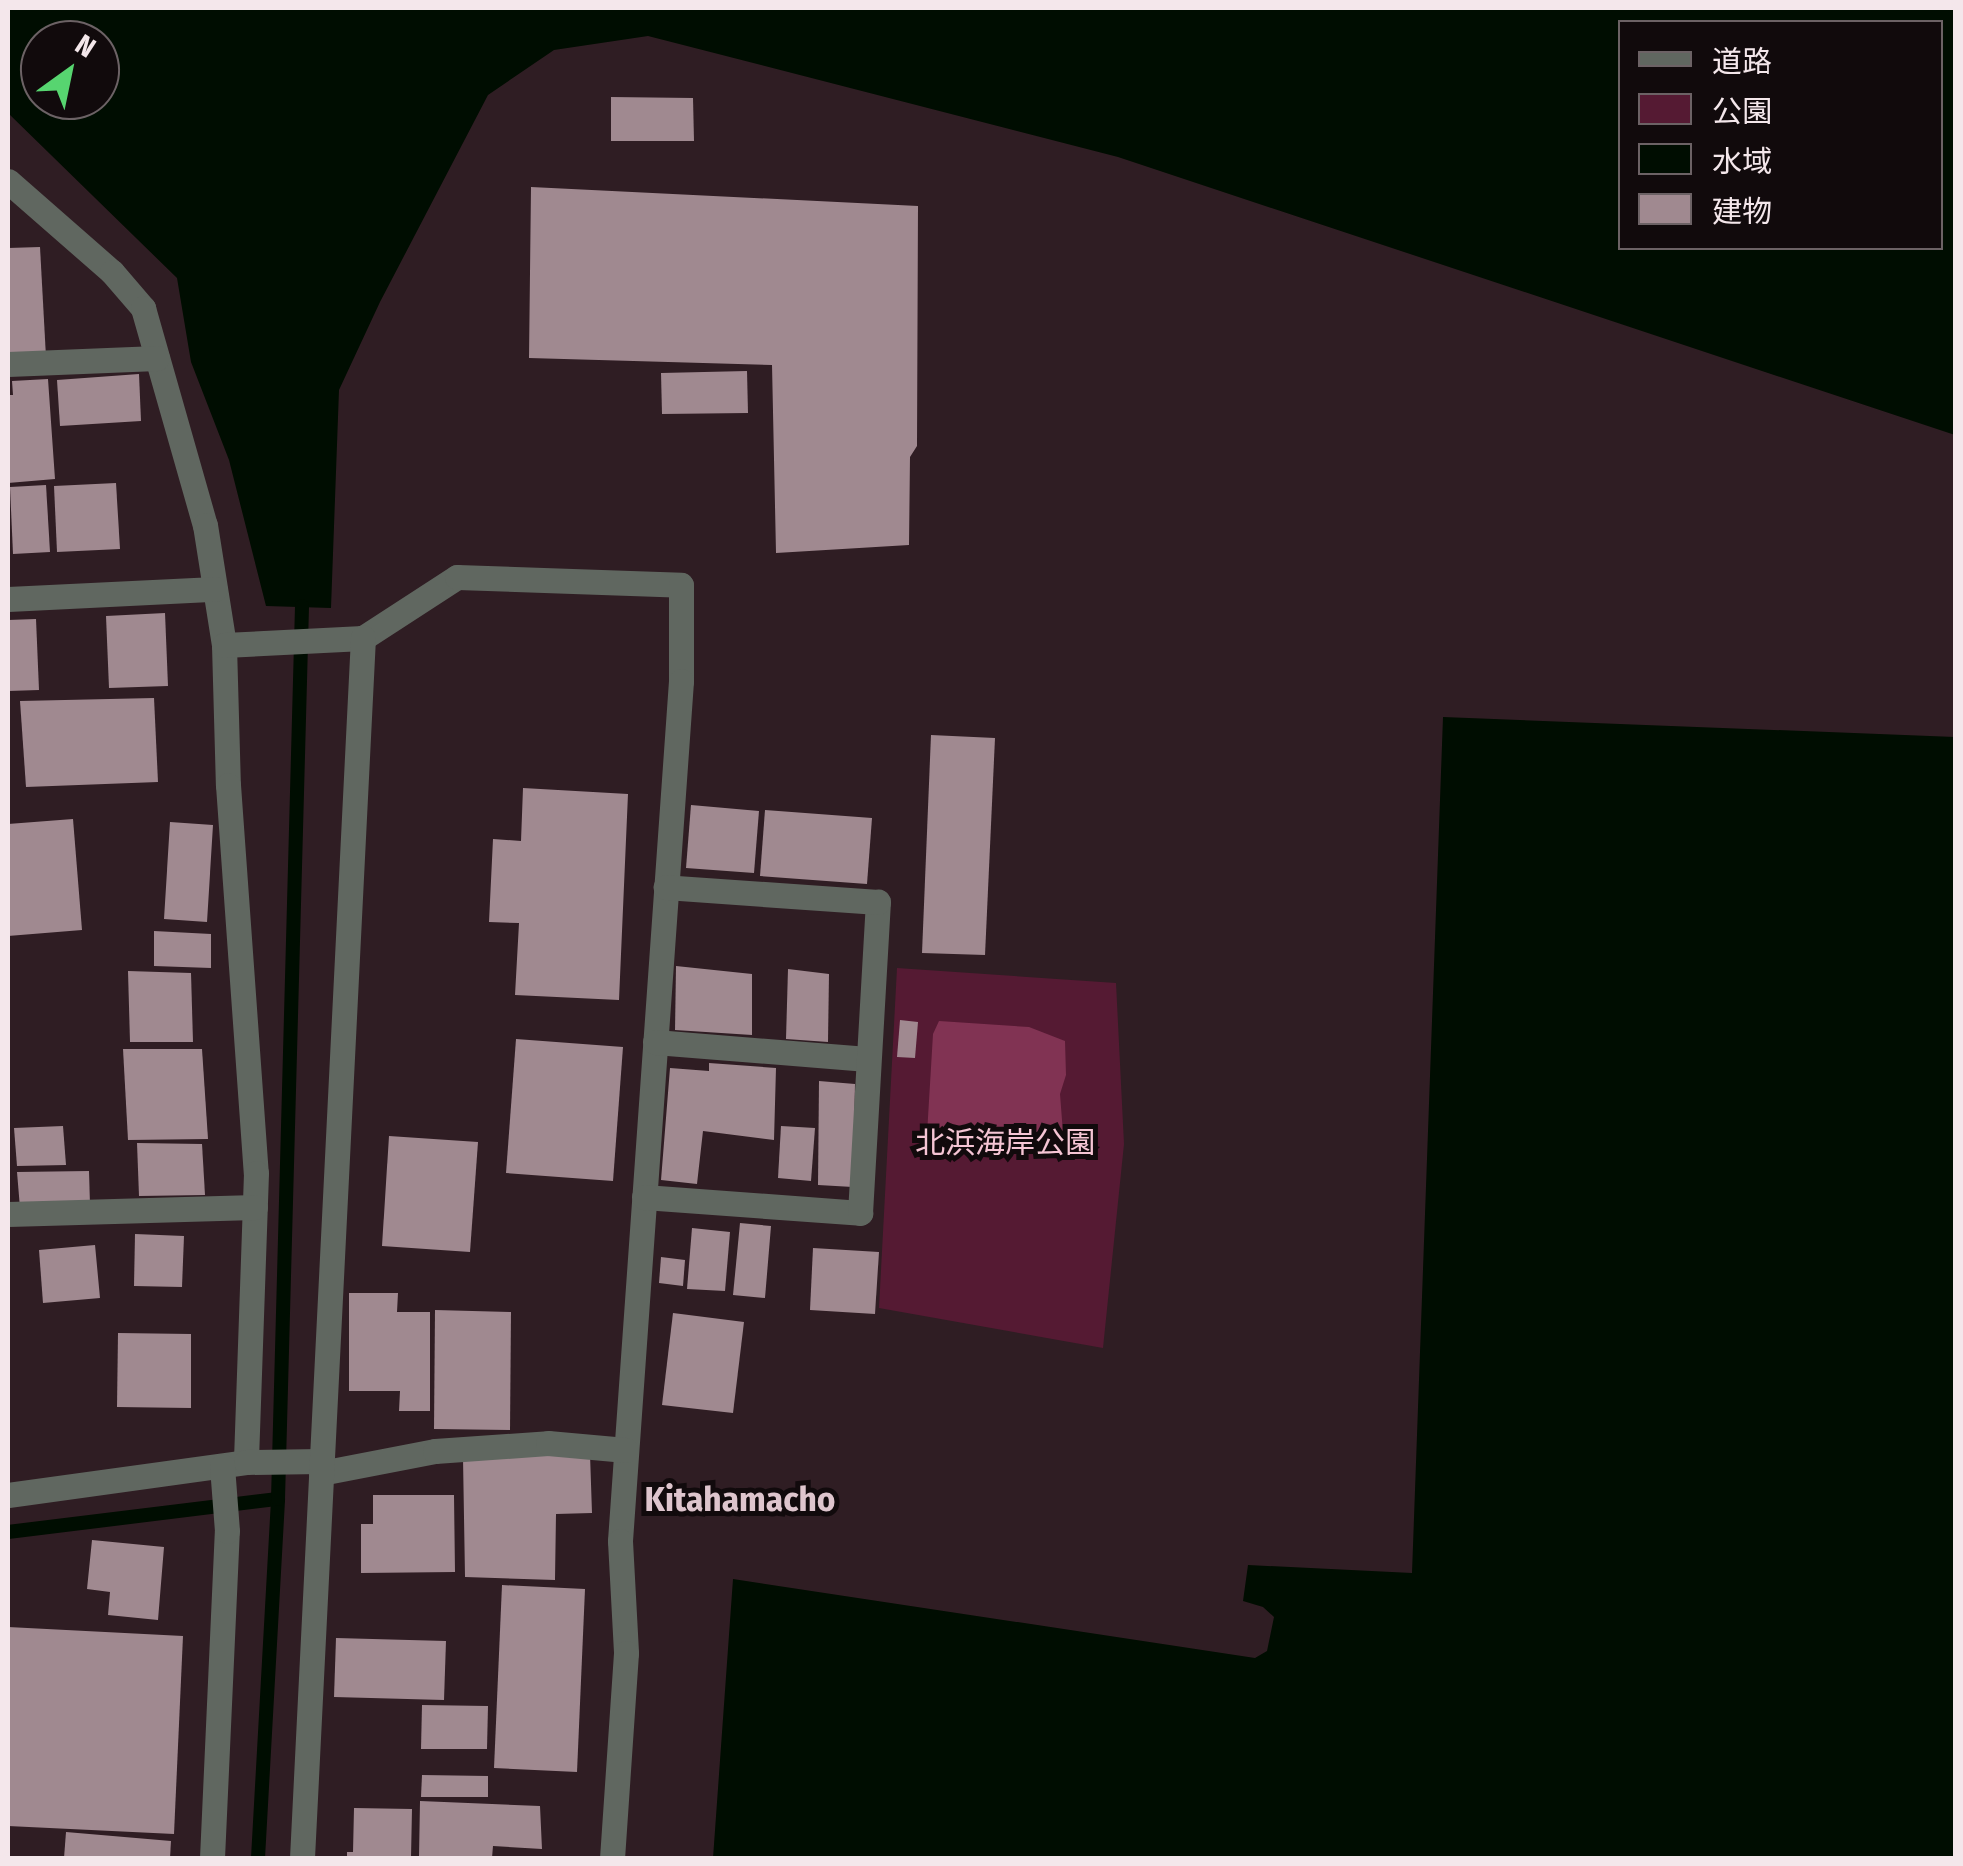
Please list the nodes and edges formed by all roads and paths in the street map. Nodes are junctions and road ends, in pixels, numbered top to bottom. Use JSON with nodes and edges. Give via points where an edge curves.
{"nodes":[{"id":1,"x":8,"y":180,"type":"edge"},
{"id":2,"x":157,"y":358,"type":"junction"},
{"id":3,"x":8,"y":364,"type":"edge"},
{"id":4,"x":215,"y":589,"type":"junction"},
{"id":5,"x":8,"y":599,"type":"edge"},
{"id":6,"x":363,"y":638,"type":"junction"},
{"id":7,"x":224,"y":645,"type":"junction"},
{"id":8,"x":666,"y":887,"type":"junction"},
{"id":9,"x":655,"y":1042,"type":"junction"},
{"id":10,"x":867,"y":1059,"type":"junction"},
{"id":11,"x":644,"y":1197,"type":"junction"},
{"id":12,"x":255,"y":1207,"type":"junction"},
{"id":13,"x":8,"y":1214,"type":"edge"},
{"id":14,"x":626,"y":1450,"type":"junction"},
{"id":15,"x":240,"y":1464,"type":"junction"},
{"id":16,"x":317,"y":1465,"type":"junction"},
{"id":17,"x":8,"y":1495,"type":"edge"},
{"id":18,"x":212,"y":1858,"type":"edge"},
{"id":19,"x":302,"y":1858,"type":"edge"},
{"id":20,"x":612,"y":1858,"type":"edge"}],
"edges":[{"from":1,"to":2,"type":"street","via":[[143,308]]},
{"from":2,"to":3,"type":"street"},
{"from":2,"to":4,"type":"street","via":[[205,525]]},
{"from":4,"to":5,"type":"street"},
{"from":4,"to":7,"type":"street"},
{"from":6,"to":7,"type":"street"},
{"from":6,"to":8,"type":"street","via":[[456,577],[681,586]]},
{"from":6,"to":16,"type":"street"},
{"from":7,"to":12,"type":"street"},
{"from":8,"to":9,"type":"street"},
{"from":8,"to":10,"type":"street","via":[[878,902]]},
{"from":9,"to":10,"type":"street"},
{"from":9,"to":11,"type":"street"},
{"from":10,"to":11,"type":"street","via":[[860,1213]]},
{"from":11,"to":14,"type":"street"},
{"from":12,"to":13,"type":"street"},
{"from":12,"to":15,"type":"street"},
{"from":14,"to":16,"type":"street","via":[[548,1443]]},
{"from":14,"to":20,"type":"street","via":[[620,1541],[626,1653]]},
{"from":15,"to":16,"type":"street"},
{"from":15,"to":17,"type":"street"},
{"from":15,"to":18,"type":"street","via":[[227,1531]]},
{"from":16,"to":19,"type":"street"}]}
